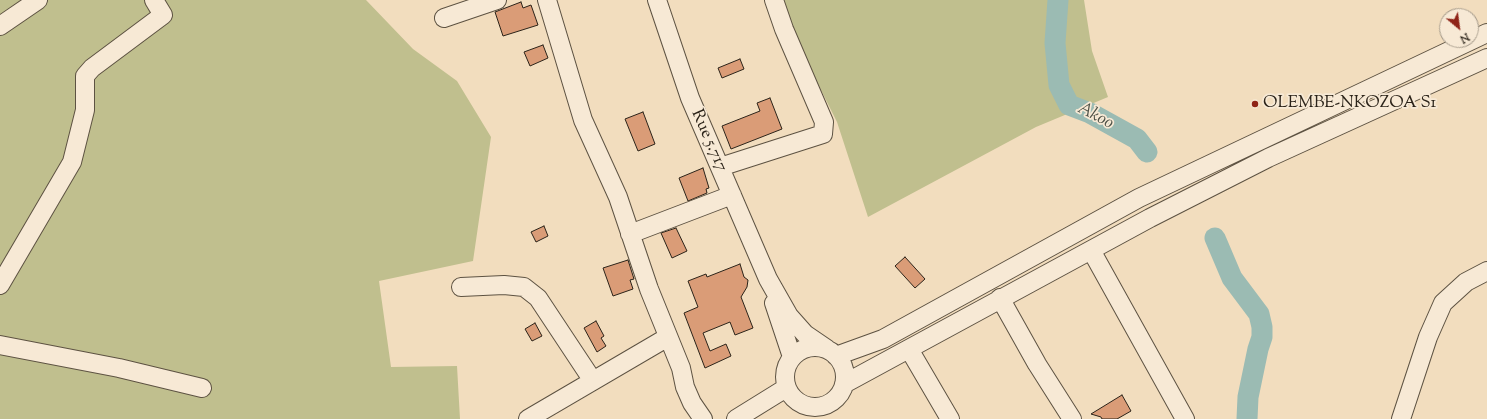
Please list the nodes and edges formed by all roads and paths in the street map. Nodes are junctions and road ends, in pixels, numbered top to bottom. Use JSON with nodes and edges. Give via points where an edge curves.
{"nodes":[{"id":1,"x":38,"y":0,"type":"edge"},
{"id":2,"x":154,"y":0,"type":"edge"},
{"id":3,"x":497,"y":0,"type":"edge"},
{"id":4,"x":547,"y":0,"type":"edge"},
{"id":5,"x":657,"y":0,"type":"edge"},
{"id":6,"x":774,"y":0,"type":"edge"},
{"id":7,"x":444,"y":18,"type":"dead end"},
{"id":8,"x":0,"y":26,"type":"edge"},
{"id":9,"x":1487,"y":33,"type":"edge"},
{"id":10,"x":1487,"y":58,"type":"edge"},
{"id":11,"x":720,"y":167,"type":"junction"},
{"id":12,"x":732,"y":195,"type":"junction"},
{"id":13,"x":630,"y":234,"type":"junction"},
{"id":14,"x":1091,"y":250,"type":"junction"},
{"id":15,"x":1487,"y":271,"type":"edge"},
{"id":16,"x":768,"y":279,"type":"junction"},
{"id":17,"x":0,"y":286,"type":"edge"},
{"id":18,"x":461,"y":287,"type":"dead end"},
{"id":19,"x":1000,"y":298,"type":"junction"},
{"id":20,"x":668,"y":337,"type":"junction"},
{"id":21,"x":0,"y":345,"type":"edge"},
{"id":22,"x":909,"y":349,"type":"junction"},
{"id":23,"x":831,"y":352,"type":"junction"},
{"id":24,"x":792,"y":357,"type":"junction"},
{"id":25,"x":593,"y":381,"type":"junction"},
{"id":26,"x":844,"y":384,"type":"junction"},
{"id":27,"x":202,"y":388,"type":"dead end"},
{"id":28,"x":786,"y":388,"type":"junction"},
{"id":29,"x":825,"y":413,"type":"edge"},
{"id":30,"x":528,"y":419,"type":"edge"},
{"id":31,"x":703,"y":419,"type":"edge"},
{"id":32,"x":736,"y":419,"type":"edge"},
{"id":33,"x":950,"y":419,"type":"edge"},
{"id":34,"x":1072,"y":419,"type":"edge"},
{"id":35,"x":1185,"y":419,"type":"edge"},
{"id":36,"x":1401,"y":419,"type":"edge"}],
"edges":[{"from":1,"to":8,"type":"street"},
{"from":2,"to":17,"type":"street","via":[[163,15],[85,76],[85,110],[72,162]]},
{"from":3,"to":7,"type":"street"},
{"from":4,"to":13,"type":"street","via":[[583,120],[618,197]]},
{"from":5,"to":11,"type":"street","name":"Rue 5.717","via":[[690,98]]},
{"from":6,"to":11,"type":"street","via":[[824,122],[823,134]]},
{"from":9,"to":23,"type":"street","via":[[1139,198],[883,339]]},
{"from":10,"to":14,"type":"street","via":[[1268,158]]},
{"from":11,"to":12,"type":"street","name":"Rue 5.717"},
{"from":12,"to":13,"type":"street"},
{"from":12,"to":16,"type":"street","name":"Rue 5.717"},
{"from":13,"to":20,"type":"street"},
{"from":14,"to":19,"type":"street"},
{"from":14,"to":35,"type":"street"},
{"from":15,"to":36,"type":"street","via":[[1466,282],[1443,303],[1428,337]]},
{"from":16,"to":23,"type":"street","name":"Rue 5.717","via":[[789,316],[805,334]]},
{"from":16,"to":24,"type":"street","name":"Rue 5.717"},
{"from":18,"to":25,"type":"street","via":[[524,287],[538,298]]},
{"from":19,"to":22,"type":"street"},
{"from":19,"to":34,"type":"street"},
{"from":20,"to":25,"type":"street"},
{"from":20,"to":31,"type":"street","via":[[692,403]]},
{"from":21,"to":27,"type":"street","via":[[119,368]]},
{"from":22,"to":26,"type":"street"},
{"from":22,"to":33,"type":"street"},
{"from":23,"to":24,"type":"street","via":[[818,347],[808,347]]},
{"from":23,"to":26,"type":"street","via":[[842,364]]},
{"from":24,"to":28,"type":"street","via":[[784,372]]},
{"from":25,"to":30,"type":"street"},
{"from":26,"to":29,"type":"street"},
{"from":28,"to":29,"type":"street","via":[[797,402]]},
{"from":28,"to":32,"type":"street"}]}
